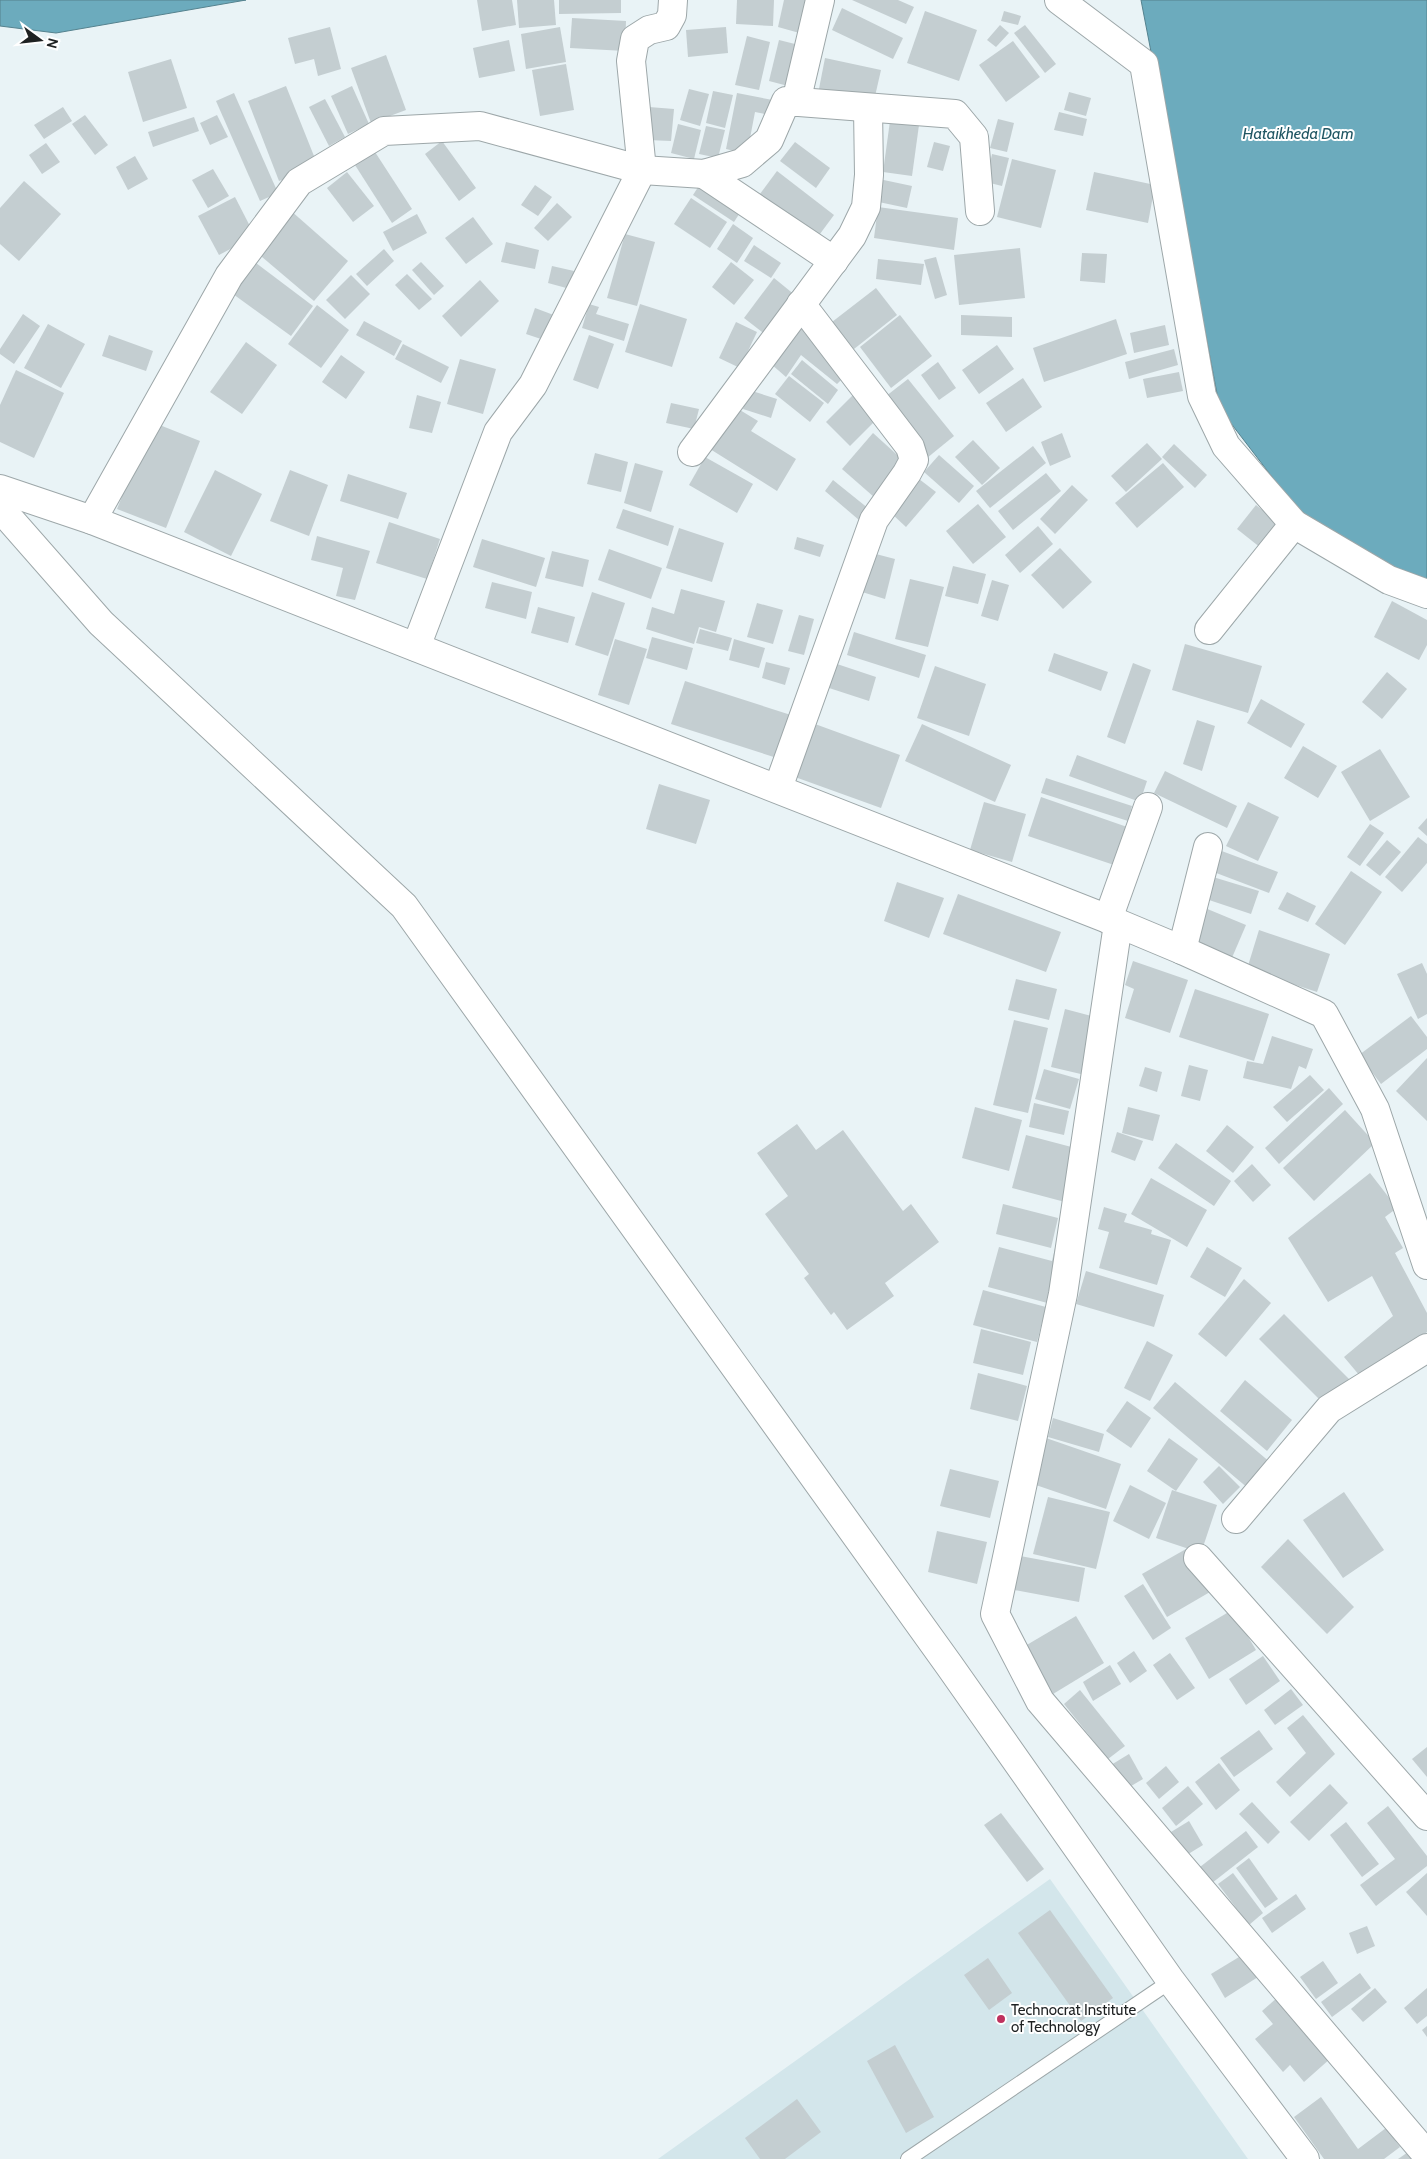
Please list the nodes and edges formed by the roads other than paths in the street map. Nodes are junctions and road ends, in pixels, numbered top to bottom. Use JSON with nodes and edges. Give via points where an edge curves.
{"nodes":[{"id":1,"x":673,"y":0,"type":"edge"},
{"id":2,"x":820,"y":0,"type":"edge"},
{"id":3,"x":1059,"y":0,"type":"edge"},
{"id":4,"x":796,"y":102,"type":"junction"},
{"id":5,"x":868,"y":108,"type":"junction"},
{"id":6,"x":642,"y":170,"type":"junction"},
{"id":7,"x":704,"y":174,"type":"junction"},
{"id":8,"x":980,"y":211,"type":"dead end"},
{"id":9,"x":834,"y":261,"type":"junction"},
{"id":10,"x":801,"y":304,"type":"junction"},
{"id":11,"x":692,"y":452,"type":"dead end"},
{"id":12,"x":0,"y":489,"type":"edge"},
{"id":13,"x":0,"y":508,"type":"edge"},
{"id":14,"x":92,"y":520,"type":"junction"},
{"id":15,"x":1294,"y":524,"type":"junction"},
{"id":16,"x":1427,"y":594,"type":"edge"},
{"id":17,"x":1209,"y":630,"type":"dead end"},
{"id":18,"x":416,"y":647,"type":"junction"},
{"id":19,"x":778,"y":788,"type":"junction"},
{"id":20,"x":1148,"y":807,"type":"dead end"},
{"id":21,"x":1208,"y":847,"type":"dead end"},
{"id":22,"x":1113,"y":922,"type":"junction"},
{"id":23,"x":1182,"y":950,"type":"junction"},
{"id":24,"x":1427,"y":1265,"type":"edge"},
{"id":25,"x":1427,"y":1348,"type":"edge"},
{"id":26,"x":1236,"y":1519,"type":"dead end"},
{"id":27,"x":1198,"y":1558,"type":"dead end"},
{"id":28,"x":1427,"y":1816,"type":"edge"},
{"id":29,"x":1171,"y":1981,"type":"junction"},
{"id":30,"x":1427,"y":2155,"type":"edge"},
{"id":31,"x":908,"y":2159,"type":"edge"},
{"id":32,"x":1305,"y":2159,"type":"edge"}],
"edges":[{"from":1,"to":6,"type":"street","via":[[672,16],[666,26],[649,30],[635,39],[631,61]]},
{"from":2,"to":4,"type":"street"},
{"from":3,"to":15,"type":"street","via":[[1144,64],[1202,396],[1226,446]]},
{"from":4,"to":5,"type":"street"},
{"from":4,"to":7,"type":"street","via":[[786,102],[769,140],[742,163]]},
{"from":5,"to":8,"type":"street","via":[[956,114],[974,137]]},
{"from":5,"to":9,"type":"street","via":[[866,207],[852,236]]},
{"from":6,"to":7,"type":"street"},
{"from":6,"to":14,"type":"street","via":[[480,126],[384,131],[299,182],[229,276]]},
{"from":6,"to":18,"type":"street","via":[[532,385],[498,432]]},
{"from":7,"to":9,"type":"street"},
{"from":9,"to":10,"type":"street"},
{"from":10,"to":11,"type":"street"},
{"from":10,"to":19,"type":"street","via":[[910,447],[914,460],[874,520]]},
{"from":12,"to":14,"type":"street"},
{"from":13,"to":29,"type":"street","via":[[102,623],[404,906],[944,1657]]},
{"from":14,"to":18,"type":"street"},
{"from":15,"to":16,"type":"street","via":[[1389,580]]},
{"from":15,"to":17,"type":"street"},
{"from":18,"to":19,"type":"street"},
{"from":19,"to":22,"type":"street"},
{"from":20,"to":22,"type":"street"},
{"from":21,"to":23,"type":"street"},
{"from":22,"to":23,"type":"street"},
{"from":22,"to":30,"type":"street","via":[[1063,1294],[995,1614],[1040,1701]]},
{"from":23,"to":24,"type":"street","via":[[1324,1014],[1375,1109]]},
{"from":25,"to":26,"type":"street","via":[[1329,1409]]},
{"from":27,"to":28,"type":"street"},
{"from":29,"to":31,"type":"lane"},
{"from":29,"to":32,"type":"street"}]}
